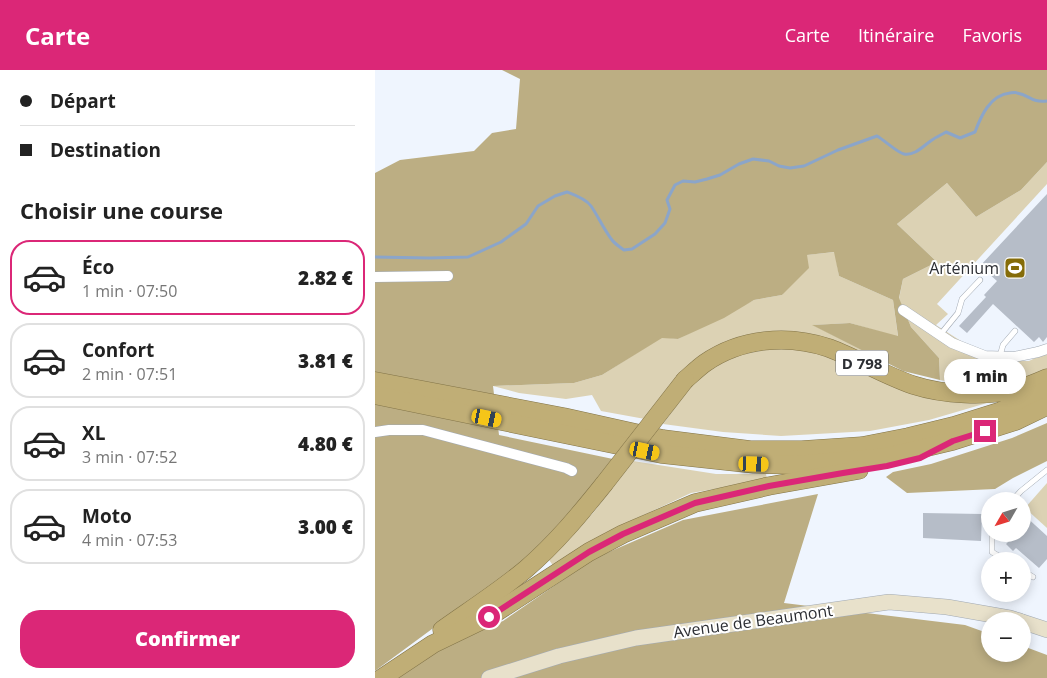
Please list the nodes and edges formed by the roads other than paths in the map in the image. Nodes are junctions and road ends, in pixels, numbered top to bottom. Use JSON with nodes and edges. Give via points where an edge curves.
{"nodes":[{"id":1,"x":448,"y":276,"type":"dead end"},
{"id":2,"x":375,"y":277,"type":"edge"},
{"id":3,"x":980,"y":280,"type":"dead end"},
{"id":4,"x":903,"y":310,"type":"dead end"},
{"id":5,"x":1015,"y":331,"type":"dead end"},
{"id":6,"x":940,"y":335,"type":"junction"},
{"id":7,"x":1047,"y":349,"type":"edge"},
{"id":8,"x":1001,"y":356,"type":"junction"},
{"id":9,"x":1047,"y":378,"type":"edge"},
{"id":10,"x":375,"y":381,"type":"edge"},
{"id":11,"x":1047,"y":390,"type":"edge"},
{"id":12,"x":375,"y":396,"type":"edge"},
{"id":13,"x":1047,"y":406,"type":"edge"},
{"id":14,"x":375,"y":432,"type":"edge"},
{"id":15,"x":953,"y":441,"type":"junction"},
{"id":16,"x":1047,"y":470,"type":"edge"},
{"id":17,"x":572,"y":471,"type":"dead end"},
{"id":18,"x":1020,"y":492,"type":"edge"},
{"id":19,"x":981,"y":613,"type":"edge"},
{"id":20,"x":1031,"y":625,"type":"edge"},
{"id":21,"x":1047,"y":630,"type":"edge"},
{"id":22,"x":380,"y":678,"type":"edge"},
{"id":23,"x":489,"y":678,"type":"edge"}],
"edges":[{"from":1,"to":2,"type":"street"},
{"from":3,"to":6,"type":"lane","via":[[962,299],[958,312]]},
{"from":4,"to":6,"type":"street"},
{"from":5,"to":8,"type":"lane","via":[[1003,345]]},
{"from":6,"to":8,"type":"street","via":[[985,356]]},
{"from":7,"to":8,"type":"street"},
{"from":9,"to":22,"type":"highway","number":"D 798","bridge":true,"via":[[1018,389],[981,394],[946,392],[914,385],[829,348],[797,340],[750,343],[727,351],[705,363],[685,380],[574,521],[547,550]]},
{"from":10,"to":11,"type":"highway","via":[[663,439],[750,450],[862,446],[907,438],[1001,411]]},
{"from":12,"to":15,"type":"highway","via":[[661,454],[754,464],[796,465],[885,457]]},
{"from":13,"to":15,"type":"highway","via":[[1016,421]]},
{"from":14,"to":17,"type":"street","via":[[423,430]]},
{"from":15,"to":22,"type":"highway","number":"D 798","via":[[920,458],[887,466],[769,486],[695,503],[589,552],[489,617],[433,644]]},
{"from":16,"to":18,"type":"lane"},
{"from":19,"to":23,"type":"main road","name":"Avenue de Beaumont","via":[[889,602],[636,638],[559,656]]},
{"from":20,"to":21,"type":"main road","name":"Avenue de Beaumont"}]}
